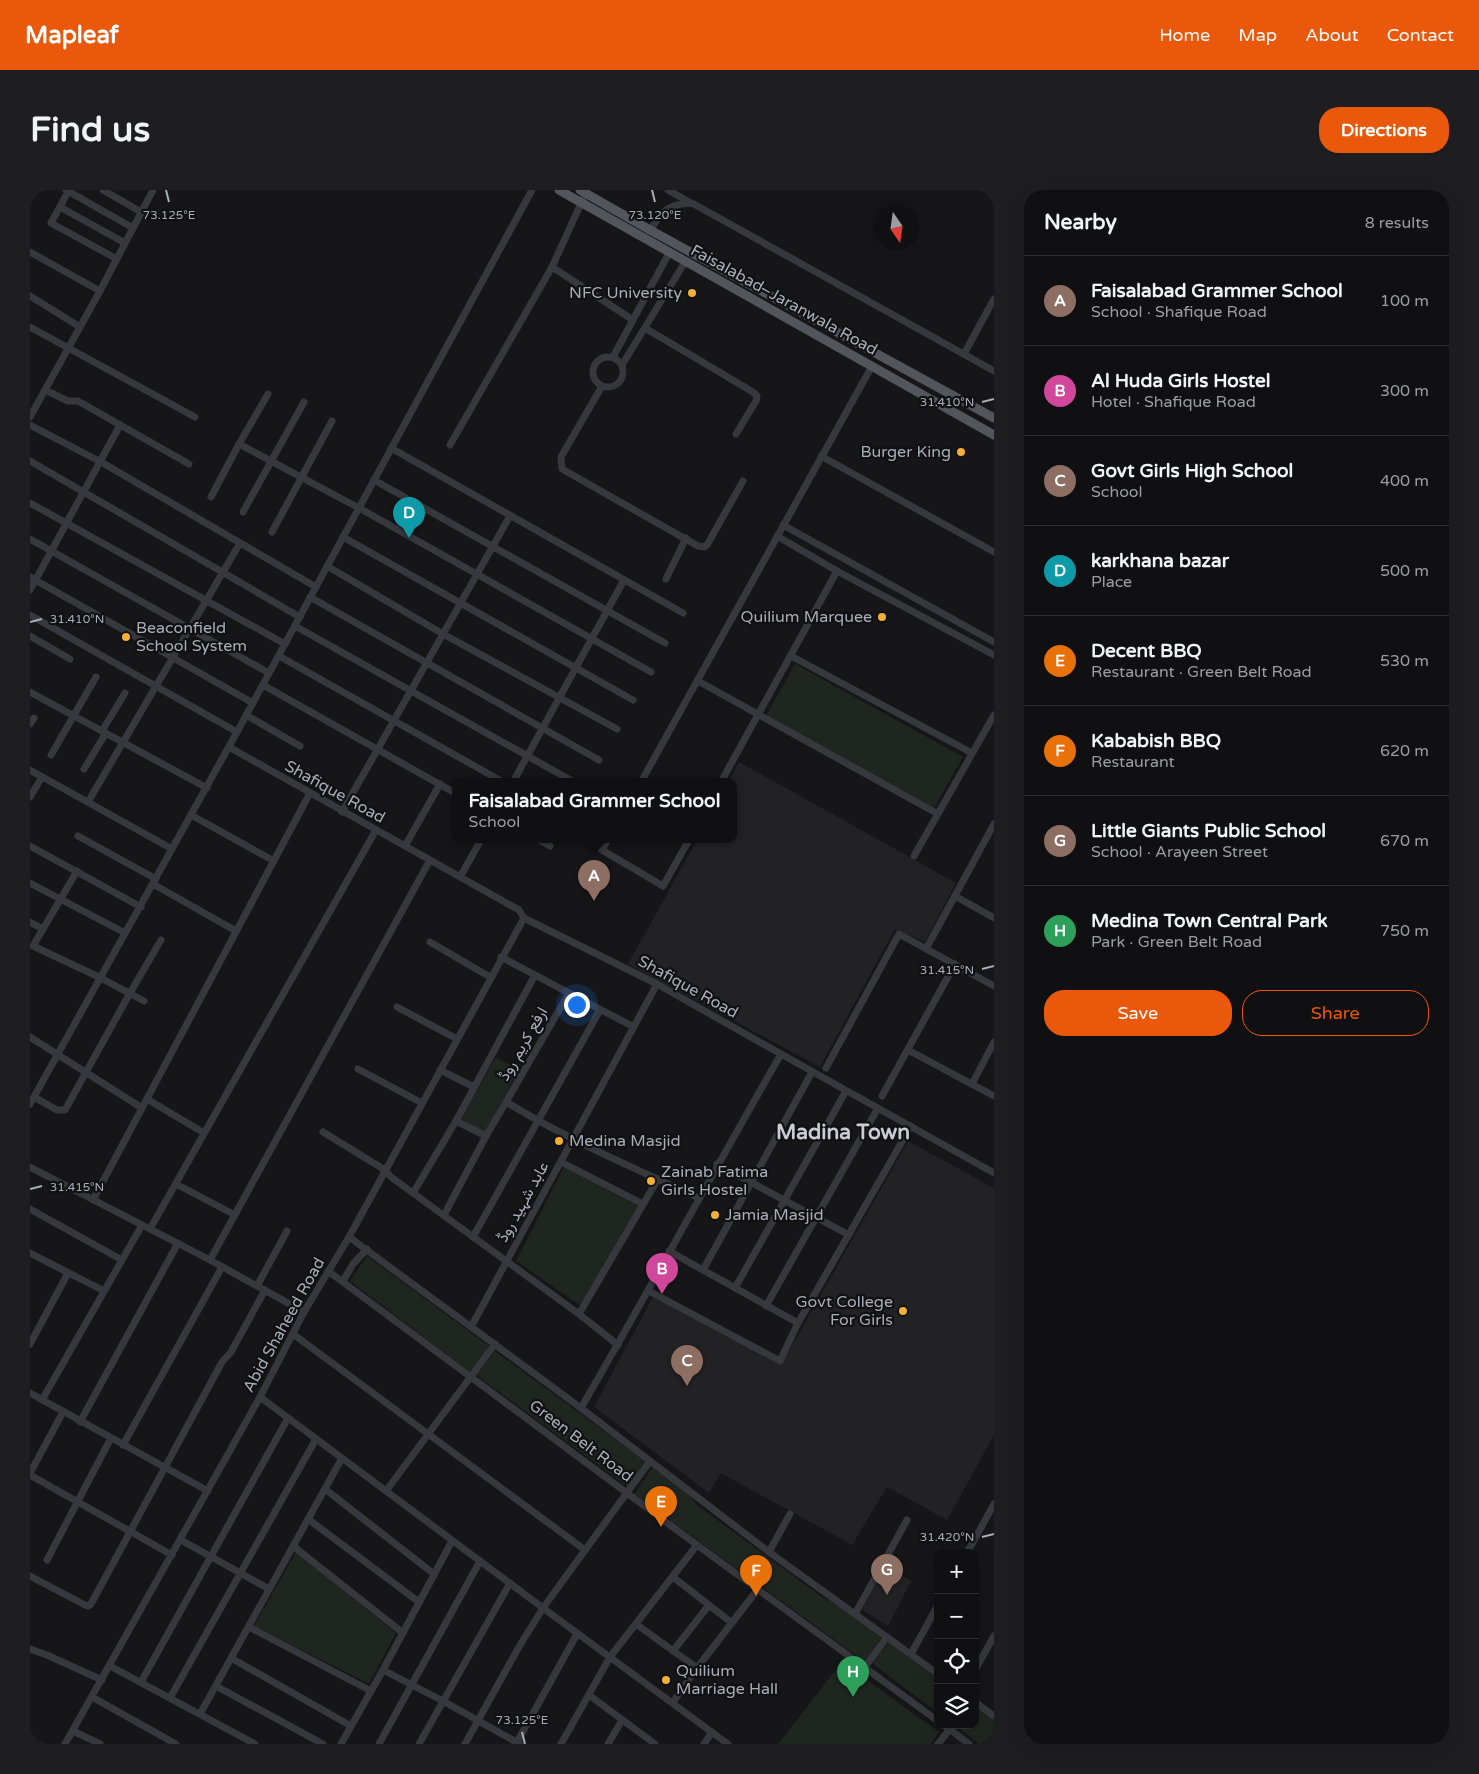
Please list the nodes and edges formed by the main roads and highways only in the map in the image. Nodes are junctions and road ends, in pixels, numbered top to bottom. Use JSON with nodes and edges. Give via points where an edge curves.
{"nodes":[{"id":1,"x":559,"y":190,"type":"edge"},
{"id":2,"x":585,"y":191,"type":"edge"},
{"id":3,"x":994,"y":418,"type":"edge"},
{"id":4,"x":974,"y":423,"type":"junction"},
{"id":5,"x":994,"y":431,"type":"edge"},
{"id":6,"x":994,"y":434,"type":"edge"}],
"edges":[{"from":1,"to":4,"type":"main road","name":"Faisalabad–Jaranwala Road"},
{"from":2,"to":3,"type":"main road","name":"Faisalabad–Jaranwala Road","via":[[650,230]]},
{"from":4,"to":5,"type":"main road"},
{"from":4,"to":6,"type":"main road","name":"Faisalabad–Jaranwala Road"}]}
